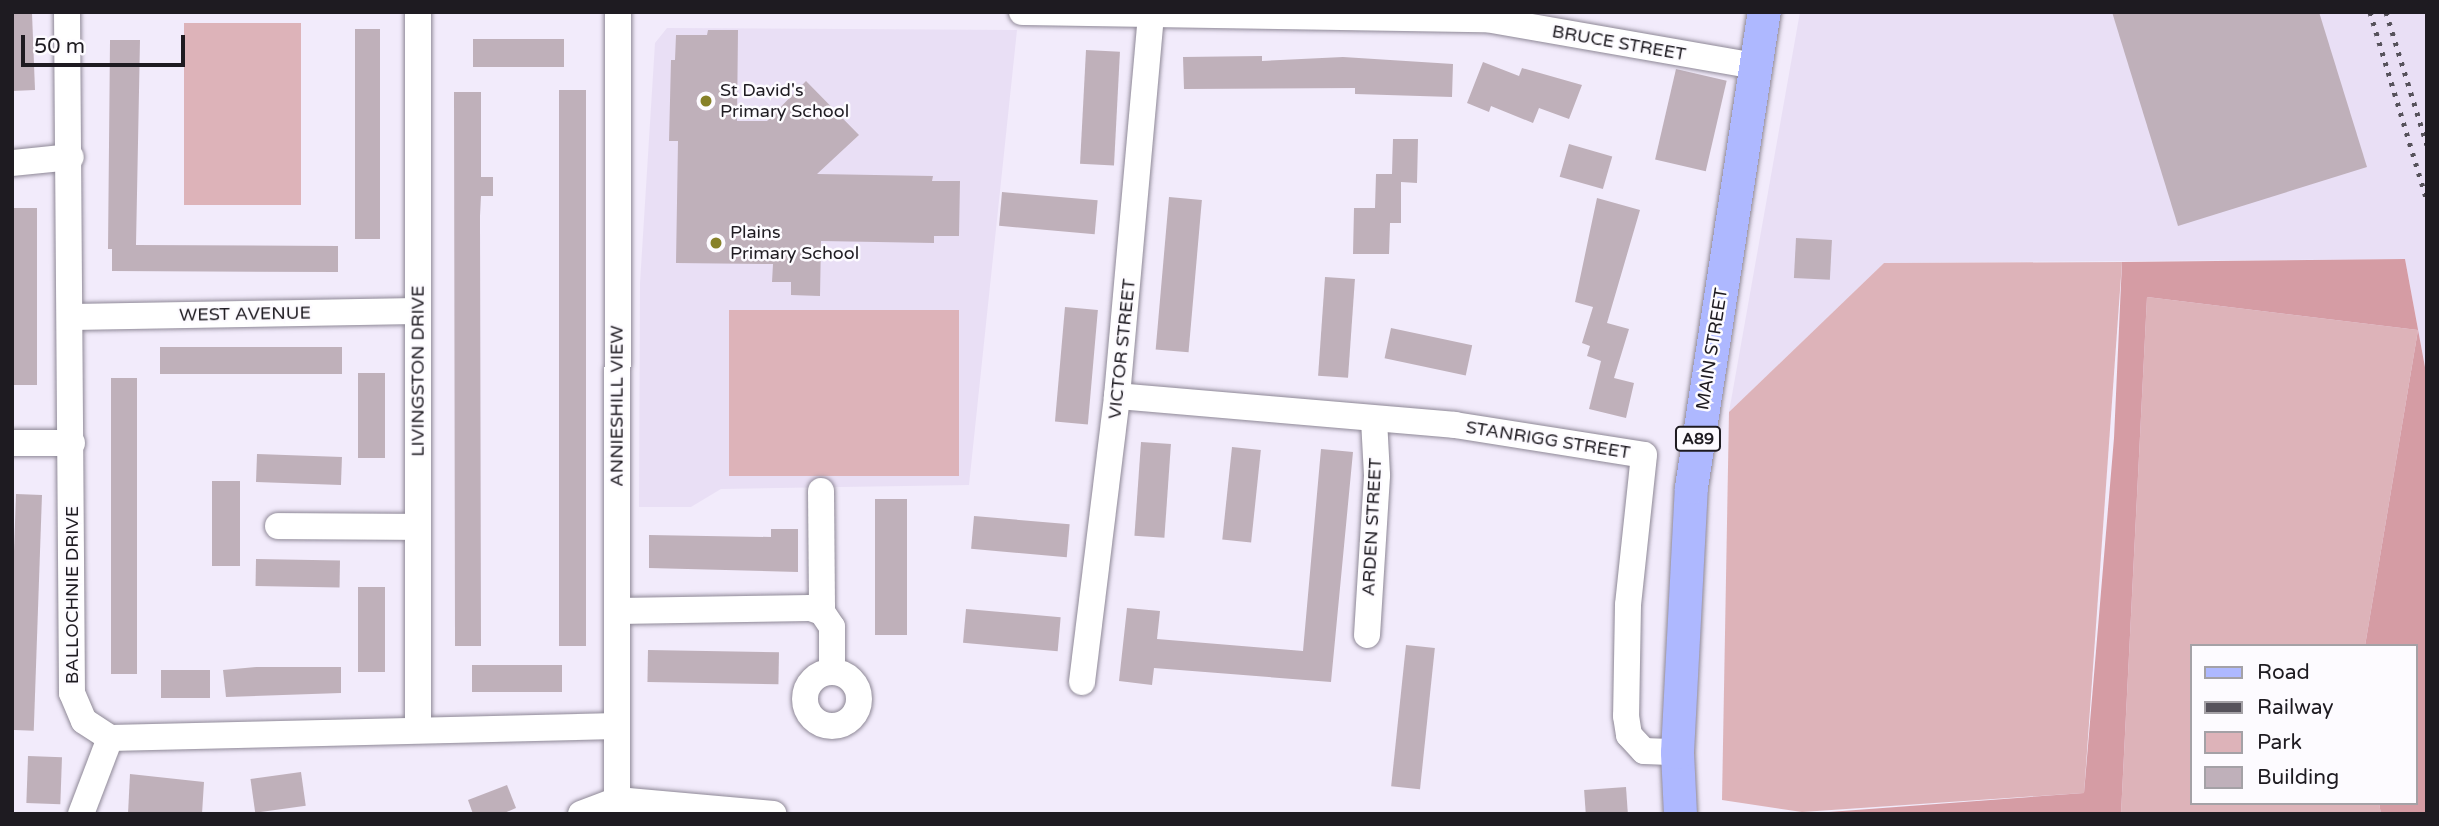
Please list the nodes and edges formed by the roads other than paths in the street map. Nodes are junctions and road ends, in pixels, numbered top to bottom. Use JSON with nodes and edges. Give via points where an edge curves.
{"nodes":[{"id":1,"x":67,"y":12,"type":"edge"},
{"id":2,"x":418,"y":12,"type":"edge"},
{"id":3,"x":618,"y":12,"type":"edge"},
{"id":4,"x":1021,"y":12,"type":"edge"},
{"id":5,"x":1764,"y":12,"type":"edge"},
{"id":6,"x":1151,"y":13,"type":"edge"},
{"id":7,"x":1754,"y":66,"type":"junction"},
{"id":8,"x":71,"y":158,"type":"junction"},
{"id":9,"x":12,"y":163,"type":"edge"},
{"id":10,"x":418,"y":311,"type":"junction"},
{"id":11,"x":71,"y":317,"type":"junction"},
{"id":12,"x":1117,"y":396,"type":"junction"},
{"id":13,"x":1374,"y":419,"type":"junction"},
{"id":14,"x":12,"y":443,"type":"edge"},
{"id":15,"x":72,"y":443,"type":"junction"},
{"id":16,"x":821,"y":491,"type":"dead end"},
{"id":17,"x":278,"y":526,"type":"dead end"},
{"id":18,"x":418,"y":527,"type":"junction"},
{"id":19,"x":617,"y":611,"type":"junction"},
{"id":20,"x":822,"y":612,"type":"junction"},
{"id":21,"x":1367,"y":635,"type":"dead end"},
{"id":22,"x":832,"y":672,"type":"dead end"},
{"id":23,"x":1082,"y":682,"type":"dead end"},
{"id":24,"x":617,"y":726,"type":"junction"},
{"id":25,"x":418,"y":729,"type":"junction"},
{"id":26,"x":110,"y":738,"type":"junction"},
{"id":27,"x":1677,"y":752,"type":"junction"},
{"id":28,"x":617,"y":800,"type":"junction"},
{"id":29,"x":81,"y":814,"type":"edge"},
{"id":30,"x":581,"y":814,"type":"edge"},
{"id":31,"x":773,"y":814,"type":"edge"},
{"id":32,"x":1680,"y":814,"type":"edge"}],
"edges":[{"from":1,"to":8,"type":"street","name":"BALLOCHNIE DRIVE"},
{"from":2,"to":10,"type":"street","name":"LIVINGSTON DRIVE"},
{"from":3,"to":19,"type":"street","name":"ANNIESHILL VIEW"},
{"from":4,"to":6,"type":"street","name":"BRUCE STREET"},
{"from":5,"to":7,"type":"main road","name":"MAIN STREET","number":"A89"},
{"from":6,"to":7,"type":"street","name":"BRUCE STREET","via":[[1486,19]]},
{"from":6,"to":12,"type":"street","name":"VICTOR STREET"},
{"from":7,"to":27,"type":"main road","name":"MAIN STREET","number":"A89","via":[[1691,487]]},
{"from":8,"to":9,"type":"street"},
{"from":8,"to":11,"type":"street","name":"BALLOCHNIE DRIVE"},
{"from":10,"to":11,"type":"street","name":"WEST AVENUE"},
{"from":10,"to":18,"type":"street","name":"LIVINGSTON DRIVE"},
{"from":11,"to":15,"type":"street","name":"BALLOCHNIE DRIVE"},
{"from":12,"to":13,"type":"street","name":"STANRIGG STREET"},
{"from":12,"to":23,"type":"street","name":"VICTOR STREET"},
{"from":13,"to":21,"type":"street","name":"ARDEN STREET","via":[[1377,475]]},
{"from":13,"to":27,"type":"street","name":"STANRIGG STREET","via":[[1467,427],[1644,455],[1628,605],[1626,716],[1629,736],[1644,751]]},
{"from":14,"to":15,"type":"street"},
{"from":15,"to":26,"type":"street","name":"BALLOCHNIE DRIVE","via":[[72,693],[84,721]]},
{"from":16,"to":20,"type":"street"},
{"from":17,"to":18,"type":"street"},
{"from":18,"to":25,"type":"street","name":"LIVINGSTON DRIVE"},
{"from":19,"to":20,"type":"street","via":[[810,608]]},
{"from":19,"to":24,"type":"street","name":"ANNIESHILL VIEW"},
{"from":20,"to":22,"type":"street","via":[[832,627]]},
{"from":24,"to":25,"type":"street"},
{"from":24,"to":28,"type":"street","name":"ANNIESHILL VIEW"},
{"from":25,"to":26,"type":"street"},
{"from":26,"to":29,"type":"street"},
{"from":27,"to":32,"type":"main road","name":"MAIN STREET","number":"A89"},
{"from":28,"to":30,"type":"street"},
{"from":28,"to":31,"type":"street"}]}
